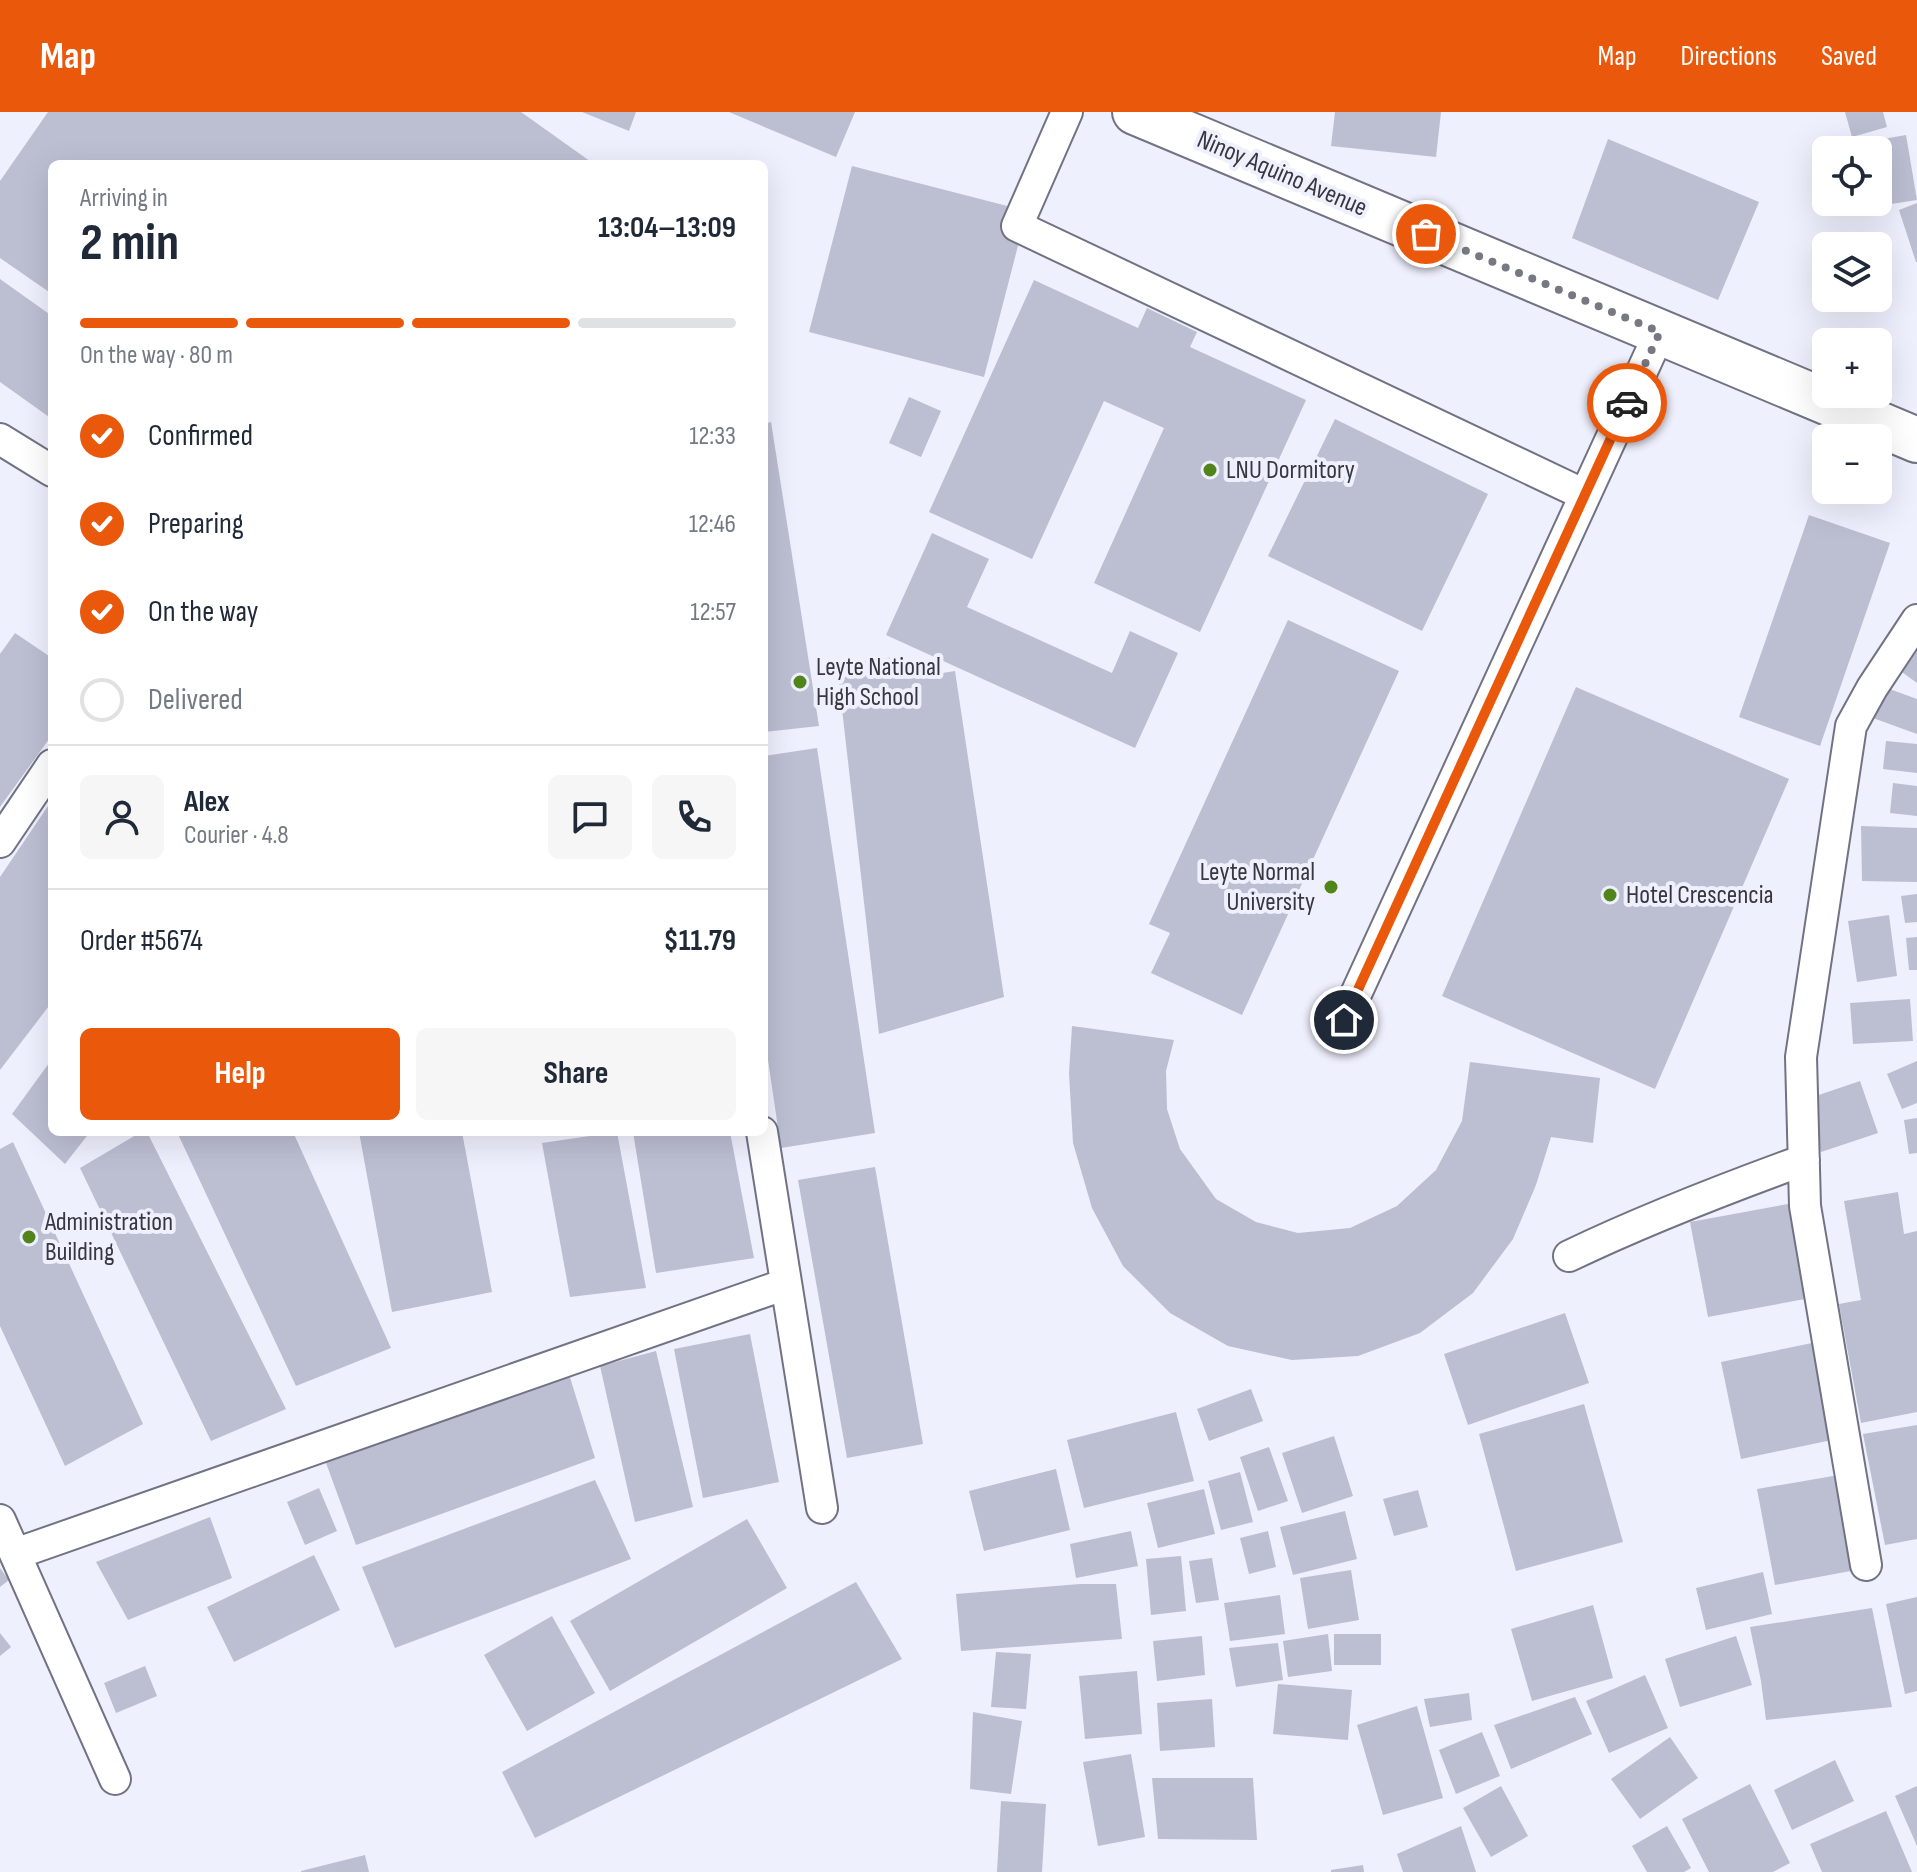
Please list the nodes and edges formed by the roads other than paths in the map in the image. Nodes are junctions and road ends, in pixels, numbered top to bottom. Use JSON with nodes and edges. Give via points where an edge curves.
{"nodes":[{"id":1,"x":1067,"y":112,"type":"edge"},
{"id":2,"x":1135,"y":112,"type":"edge"},
{"id":3,"x":1660,"y":332,"type":"junction"},
{"id":4,"x":0,"y":439,"type":"edge"},
{"id":5,"x":1917,"y":440,"type":"edge"},
{"id":6,"x":48,"y":469,"type":"edge"},
{"id":7,"x":1585,"y":495,"type":"junction"},
{"id":8,"x":1917,"y":620,"type":"edge"},
{"id":9,"x":48,"y":771,"type":"edge"},
{"id":10,"x":0,"y":842,"type":"edge"},
{"id":11,"x":1344,"y":1020,"type":"dead end"},
{"id":12,"x":763,"y":1136,"type":"edge"},
{"id":13,"x":1804,"y":1160,"type":"junction"},
{"id":14,"x":1569,"y":1256,"type":"dead end"},
{"id":15,"x":786,"y":1284,"type":"junction"},
{"id":16,"x":822,"y":1508,"type":"dead end"},
{"id":17,"x":0,"y":1520,"type":"edge"},
{"id":18,"x":15,"y":1554,"type":"junction"},
{"id":19,"x":1866,"y":1565,"type":"dead end"},
{"id":20,"x":115,"y":1779,"type":"dead end"}],
"edges":[{"from":1,"to":7,"type":"lane","via":[[1017,226]]},
{"from":2,"to":3,"type":"main road","name":"Ninoy Aquino Avenue"},
{"from":3,"to":5,"type":"main road","name":"Ninoy Aquino Avenue"},
{"from":3,"to":7,"type":"lane"},
{"from":4,"to":6,"type":"lane"},
{"from":7,"to":11,"type":"lane"},
{"from":8,"to":13,"type":"lane","via":[[1851,726],[1801,1057]]},
{"from":9,"to":10,"type":"lane"},
{"from":12,"to":15,"type":"lane"},
{"from":13,"to":14,"type":"lane"},
{"from":13,"to":19,"type":"lane","via":[[1805,1206]]},
{"from":15,"to":16,"type":"lane"},
{"from":15,"to":18,"type":"lane"},
{"from":17,"to":18,"type":"lane"},
{"from":18,"to":20,"type":"lane"}]}
